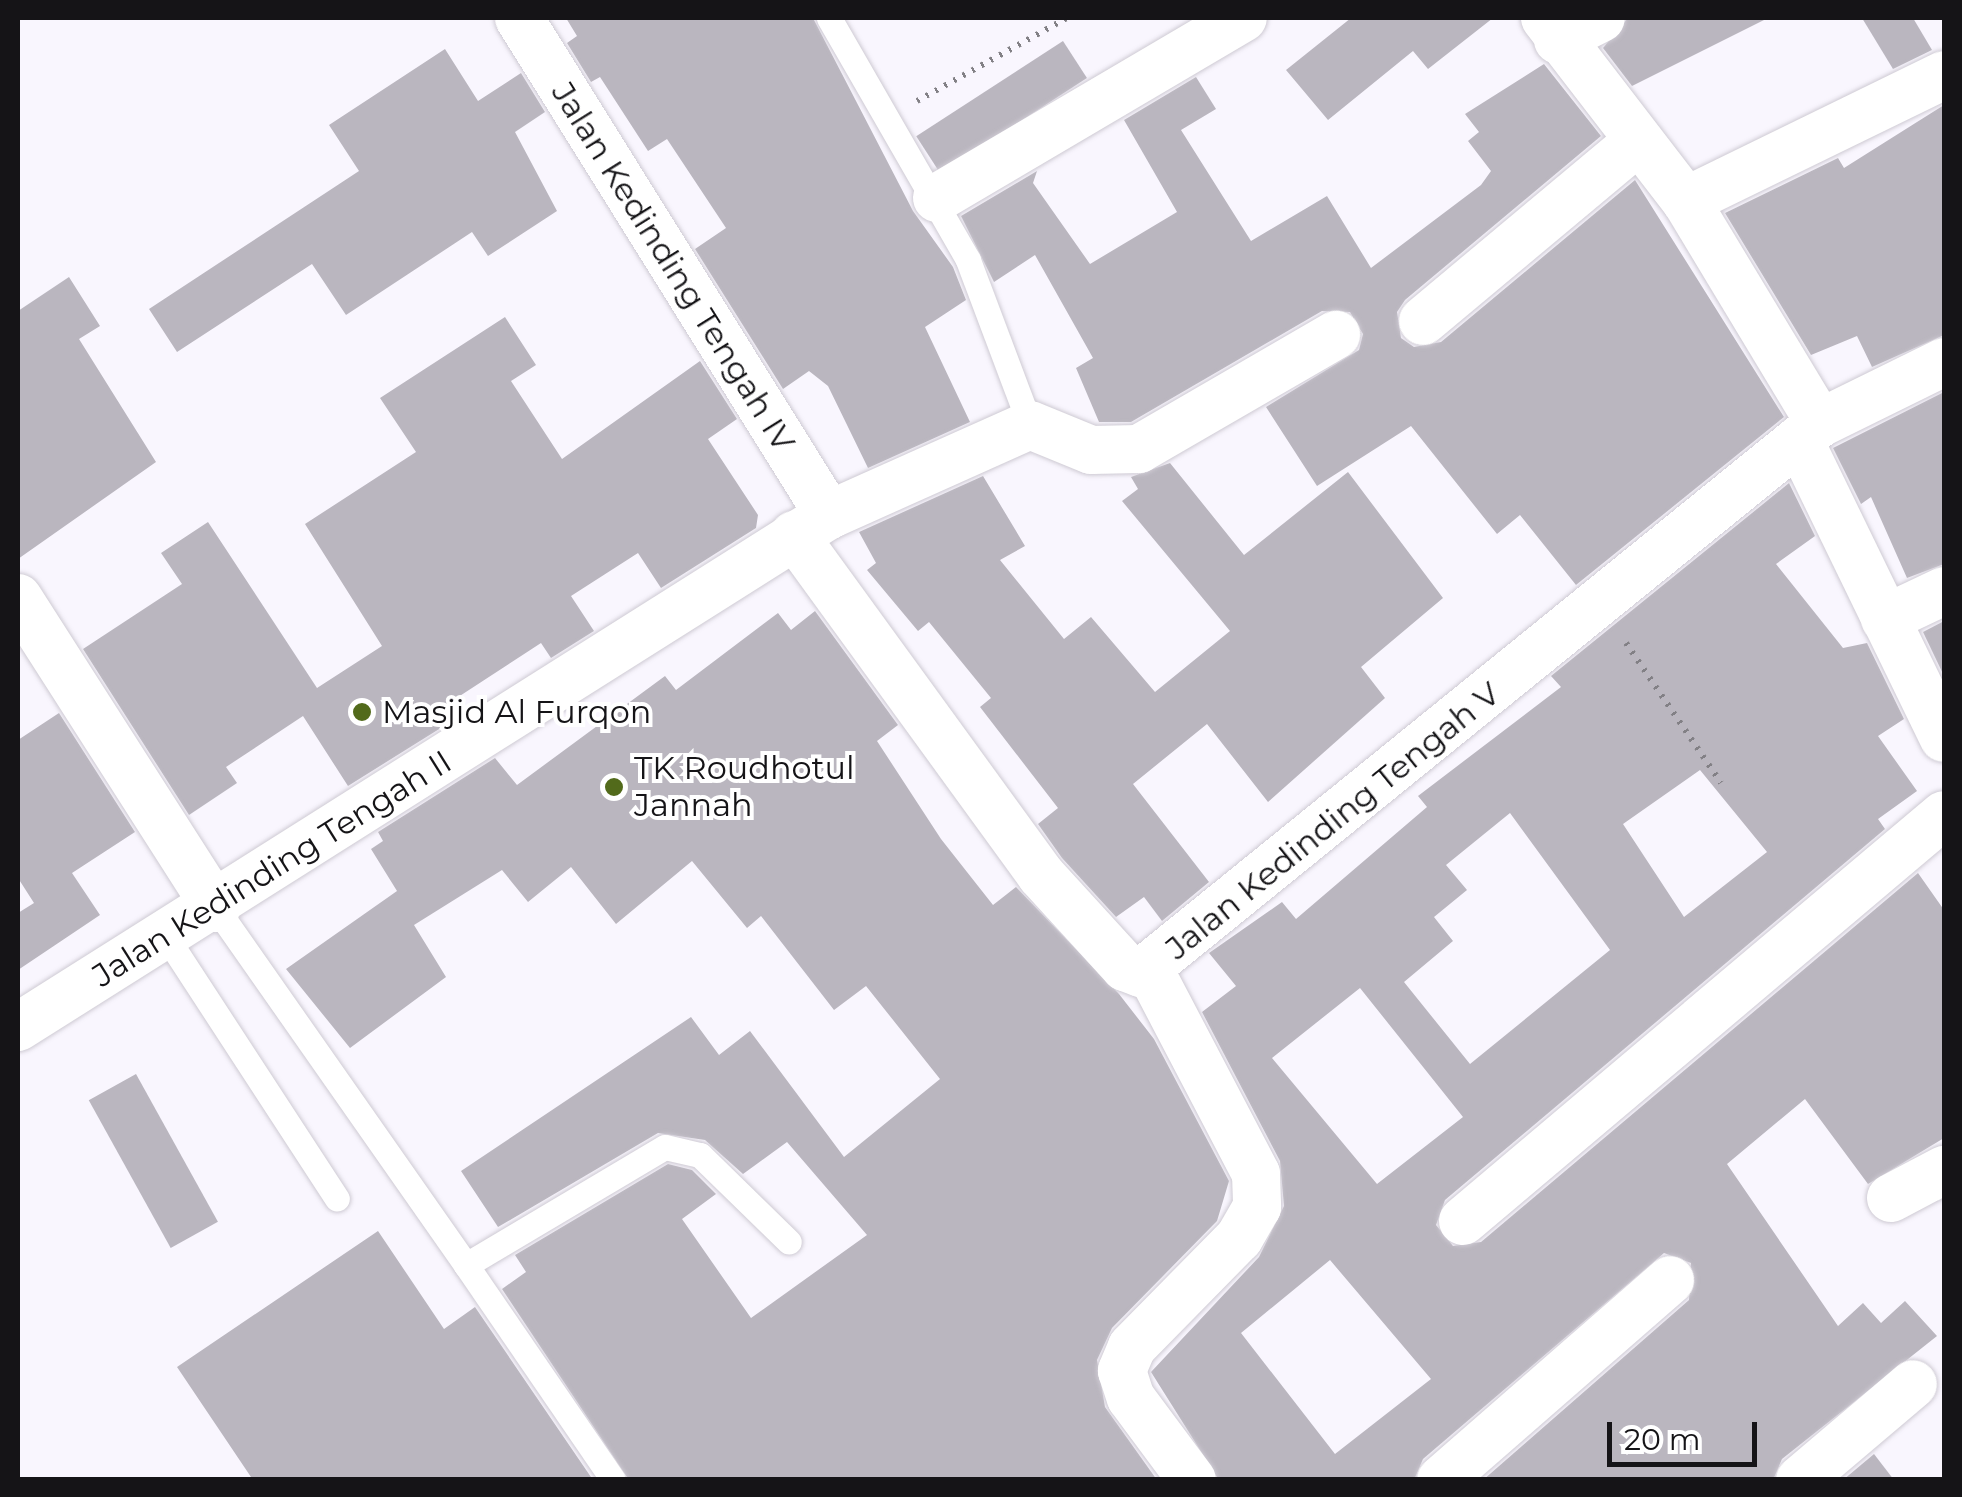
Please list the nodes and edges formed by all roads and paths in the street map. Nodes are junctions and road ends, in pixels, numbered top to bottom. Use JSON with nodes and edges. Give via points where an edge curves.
{"nodes":[{"id":1,"x":519,"y":18,"type":"edge"},
{"id":2,"x":829,"y":18,"type":"edge"},
{"id":3,"x":1067,"y":18,"type":"edge"},
{"id":4,"x":1244,"y":18,"type":"edge"},
{"id":5,"x":1601,"y":18,"type":"edge"},
{"id":6,"x":1551,"y":29,"type":"edge"},
{"id":7,"x":1944,"y":75,"type":"edge"},
{"id":8,"x":916,"y":102,"type":"dead end"},
{"id":9,"x":1636,"y":144,"type":"junction"},
{"id":10,"x":937,"y":198,"type":"junction"},
{"id":11,"x":1686,"y":202,"type":"junction"},
{"id":12,"x":1423,"y":321,"type":"dead end"},
{"id":13,"x":1336,"y":335,"type":"dead end"},
{"id":14,"x":1944,"y":362,"type":"edge"},
{"id":15,"x":1030,"y":425,"type":"junction"},
{"id":16,"x":1809,"y":431,"type":"junction"},
{"id":17,"x":811,"y":525,"type":"junction"},
{"id":18,"x":1944,"y":591,"type":"edge"},
{"id":19,"x":18,"y":598,"type":"edge"},
{"id":20,"x":1598,"y":603,"type":"junction"},
{"id":21,"x":1885,"y":619,"type":"junction"},
{"id":22,"x":1944,"y":738,"type":"edge"},
{"id":23,"x":1721,"y":783,"type":"dead end"},
{"id":24,"x":1944,"y":815,"type":"edge"},
{"id":25,"x":216,"y":908,"type":"junction"},
{"id":26,"x":167,"y":938,"type":"junction"},
{"id":27,"x":1150,"y":971,"type":"junction"},
{"id":28,"x":18,"y":1027,"type":"edge"},
{"id":29,"x":1944,"y":1170,"type":"edge"},
{"id":30,"x":1891,"y":1198,"type":"dead end"},
{"id":31,"x":337,"y":1199,"type":"dead end"},
{"id":32,"x":1462,"y":1221,"type":"dead end"},
{"id":33,"x":789,"y":1242,"type":"dead end"},
{"id":34,"x":466,"y":1265,"type":"junction"},
{"id":35,"x":1670,"y":1280,"type":"dead end"},
{"id":36,"x":1913,"y":1384,"type":"dead end"},
{"id":37,"x":613,"y":1480,"type":"edge"},
{"id":38,"x":1192,"y":1480,"type":"edge"},
{"id":39,"x":1440,"y":1480,"type":"edge"},
{"id":40,"x":1800,"y":1480,"type":"edge"}],
"edges":[{"from":1,"to":17,"type":"street","name":"Jalan Kedinding Tengah IV"},
{"from":2,"to":10,"type":"lane"},
{"from":3,"to":8,"type":"path"},
{"from":4,"to":10,"type":"street"},
{"from":5,"to":6,"type":"street"},
{"from":6,"to":9,"type":"street"},
{"from":7,"to":11,"type":"street"},
{"from":9,"to":11,"type":"street"},
{"from":9,"to":12,"type":"street"},
{"from":10,"to":15,"type":"lane","via":[[1004,342]]},
{"from":11,"to":16,"type":"street"},
{"from":13,"to":15,"type":"street","via":[[1139,449],[1091,450]]},
{"from":14,"to":16,"type":"street","name":"Jalan Kedinding Tengah V"},
{"from":15,"to":17,"type":"street","name":"Jalan Kedinding Tengah II"},
{"from":16,"to":20,"type":"street","name":"Jalan Kedinding Tengah V"},
{"from":16,"to":21,"type":"street"},
{"from":17,"to":25,"type":"street","name":"Jalan Kedinding Tengah II"},
{"from":17,"to":27,"type":"street","name":"Jalan Kedinding Tengah V","via":[[1040,875],[1125,968]]},
{"from":18,"to":21,"type":"street"},
{"from":19,"to":25,"type":"street"},
{"from":20,"to":23,"type":"path"},
{"from":20,"to":27,"type":"street","name":"Jalan Kedinding Tengah V"},
{"from":21,"to":22,"type":"street"},
{"from":24,"to":32,"type":"street"},
{"from":25,"to":26,"type":"street","name":"Jalan Kedinding Tengah II"},
{"from":25,"to":34,"type":"lane"},
{"from":26,"to":28,"type":"street","name":"Jalan Kedinding Tengah II"},
{"from":26,"to":31,"type":"lane"},
{"from":27,"to":38,"type":"street","via":[[1256,1174],[1257,1207],[1239,1238],[1132,1346],[1122,1371],[1131,1398]]},
{"from":29,"to":30,"type":"street"},
{"from":33,"to":34,"type":"lane","via":[[700,1155],[665,1147]]},
{"from":34,"to":37,"type":"lane"},
{"from":35,"to":39,"type":"street"},
{"from":36,"to":40,"type":"street"}]}
